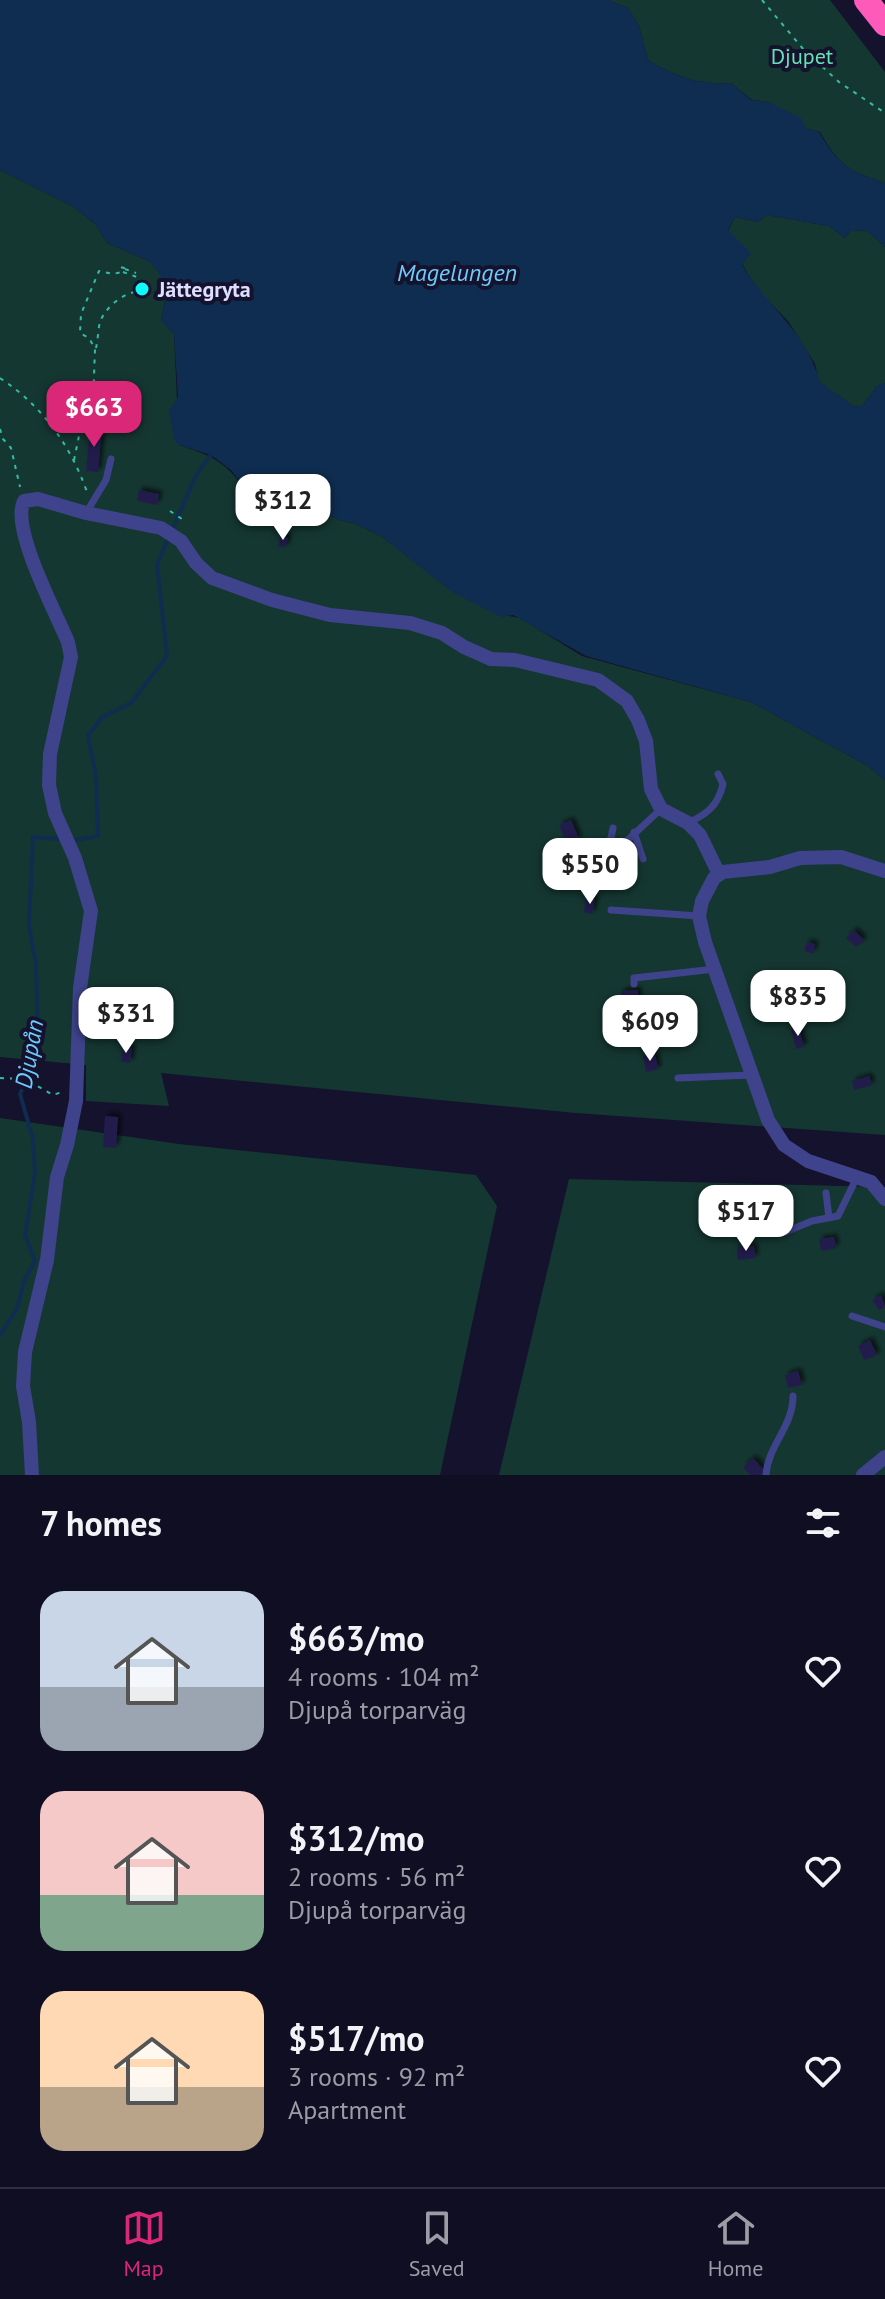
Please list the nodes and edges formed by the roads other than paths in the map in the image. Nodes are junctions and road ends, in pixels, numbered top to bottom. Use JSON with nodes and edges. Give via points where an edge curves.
{"nodes":[{"id":1,"x":866,"y":0,"type":"edge"},
{"id":2,"x":885,"y":24,"type":"edge"},
{"id":3,"x":111,"y":459,"type":"dead end"},
{"id":4,"x":88,"y":511,"type":"junction"},
{"id":5,"x":718,"y":774,"type":"dead end"},
{"id":6,"x":661,"y":809,"type":"junction"},
{"id":7,"x":688,"y":823,"type":"junction"},
{"id":8,"x":613,"y":828,"type":"dead end"},
{"id":9,"x":634,"y":832,"type":"junction"},
{"id":10,"x":643,"y":859,"type":"dead end"},
{"id":11,"x":598,"y":862,"type":"junction"},
{"id":12,"x":584,"y":867,"type":"dead end"},
{"id":13,"x":885,"y":871,"type":"edge"},
{"id":14,"x":719,"y":874,"type":"junction"},
{"id":15,"x":611,"y":910,"type":"dead end"},
{"id":16,"x":699,"y":916,"type":"junction"},
{"id":17,"x":632,"y":967,"type":"dead end"},
{"id":18,"x":715,"y":969,"type":"junction"},
{"id":19,"x":751,"y":1075,"type":"junction"},
{"id":20,"x":678,"y":1078,"type":"dead end"},
{"id":21,"x":857,"y":1177,"type":"junction"},
{"id":22,"x":826,"y":1193,"type":"dead end"},
{"id":23,"x":885,"y":1199,"type":"edge"},
{"id":24,"x":829,"y":1218,"type":"junction"},
{"id":25,"x":785,"y":1232,"type":"dead end"},
{"id":26,"x":852,"y":1316,"type":"dead end"},
{"id":27,"x":885,"y":1327,"type":"edge"},
{"id":28,"x":793,"y":1396,"type":"dead end"},
{"id":29,"x":885,"y":1457,"type":"edge"},
{"id":30,"x":31,"y":1473,"type":"edge"},
{"id":31,"x":766,"y":1475,"type":"edge"},
{"id":32,"x":863,"y":1475,"type":"edge"}],
"edges":[{"from":1,"to":2,"type":"highway"},
{"from":3,"to":4,"type":"lane"},
{"from":4,"to":6,"type":"street","via":[[161,528],[181,541],[212,578],[260,596],[330,615],[410,623],[491,659],[598,680],[627,701],[638,720],[651,789]]},
{"from":4,"to":30,"type":"street","via":[[38,499],[24,501],[20,513],[26,544],[71,657],[50,754],[49,785],[91,911],[80,988],[77,1087],[25,1352]]},
{"from":5,"to":7,"type":"lane","via":[[723,784],[720,798],[708,813]]},
{"from":6,"to":7,"type":"street"},
{"from":6,"to":9,"type":"lane"},
{"from":7,"to":14,"type":"street","via":[[700,835]]},
{"from":8,"to":11,"type":"lane"},
{"from":9,"to":10,"type":"lane"},
{"from":9,"to":11,"type":"lane"},
{"from":11,"to":12,"type":"lane"},
{"from":13,"to":14,"type":"street","via":[[841,857],[800,858]]},
{"from":14,"to":16,"type":"street"},
{"from":15,"to":16,"type":"lane"},
{"from":16,"to":18,"type":"street"},
{"from":17,"to":18,"type":"lane","via":[[634,981]]},
{"from":18,"to":19,"type":"street"},
{"from":19,"to":20,"type":"lane"},
{"from":19,"to":21,"type":"street","via":[[784,1145],[808,1161]]},
{"from":21,"to":23,"type":"street","via":[[871,1182]]},
{"from":21,"to":24,"type":"lane","via":[[838,1216]]},
{"from":22,"to":24,"type":"lane"},
{"from":24,"to":25,"type":"lane"},
{"from":26,"to":27,"type":"lane"},
{"from":28,"to":31,"type":"lane","via":[[793,1411],[771,1450]]},
{"from":29,"to":32,"type":"street"}]}
